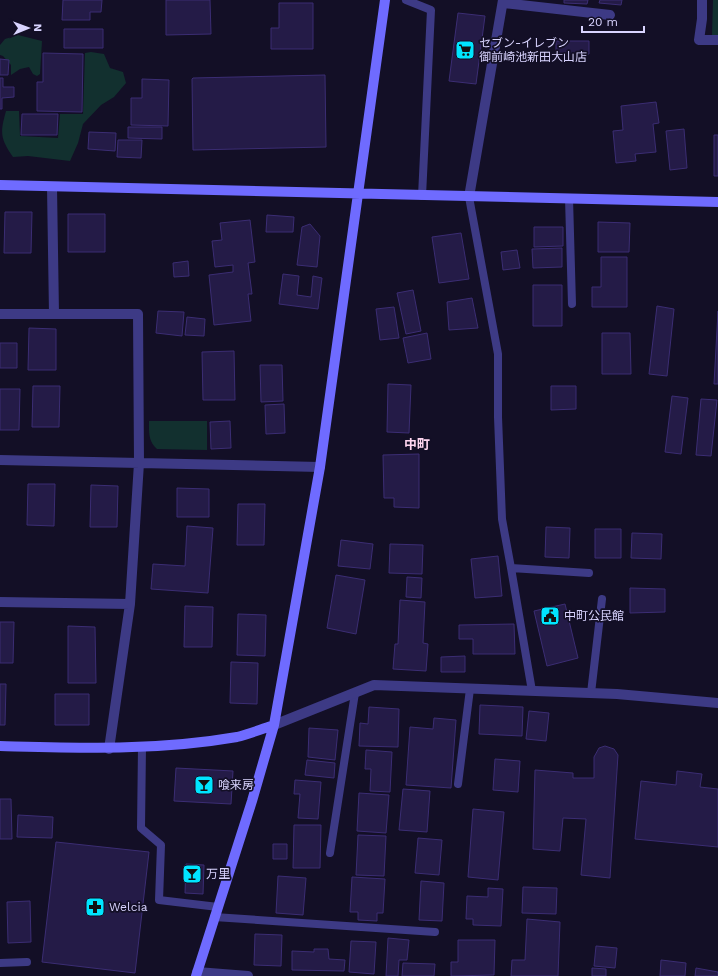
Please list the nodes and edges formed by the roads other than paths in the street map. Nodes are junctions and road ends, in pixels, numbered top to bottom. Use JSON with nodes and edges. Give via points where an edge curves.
{"nodes":[{"id":1,"x":385,"y":0,"type":"edge"},
{"id":2,"x":406,"y":0,"type":"edge"},
{"id":3,"x":702,"y":0,"type":"edge"},
{"id":4,"x":503,"y":2,"type":"edge"},
{"id":5,"x":610,"y":15,"type":"dead end"},
{"id":6,"x":718,"y":40,"type":"edge"},
{"id":7,"x":0,"y":185,"type":"edge"},
{"id":8,"x":52,"y":187,"type":"junction"},
{"id":9,"x":358,"y":194,"type":"junction"},
{"id":10,"x":422,"y":196,"type":"junction"},
{"id":11,"x":469,"y":197,"type":"junction"},
{"id":12,"x":570,"y":198,"type":"junction"},
{"id":13,"x":718,"y":202,"type":"edge"},
{"id":14,"x":572,"y":304,"type":"dead end"},
{"id":15,"x":0,"y":314,"type":"edge"},
{"id":16,"x":54,"y":314,"type":"junction"},
{"id":17,"x":0,"y":460,"type":"edge"},
{"id":18,"x":139,"y":463,"type":"junction"},
{"id":19,"x":320,"y":467,"type":"junction"},
{"id":20,"x":511,"y":568,"type":"junction"},
{"id":21,"x":589,"y":573,"type":"dead end"},
{"id":22,"x":602,"y":600,"type":"dead end"},
{"id":23,"x":0,"y":602,"type":"edge"},
{"id":24,"x":130,"y":604,"type":"junction"},
{"id":25,"x":470,"y":689,"type":"junction"},
{"id":26,"x":532,"y":691,"type":"junction"},
{"id":27,"x":354,"y":693,"type":"junction"},
{"id":28,"x":591,"y":693,"type":"junction"},
{"id":29,"x":718,"y":703,"type":"edge"},
{"id":30,"x":274,"y":725,"type":"junction"},
{"id":31,"x":0,"y":746,"type":"edge"},
{"id":32,"x":142,"y":747,"type":"junction"},
{"id":33,"x":109,"y":749,"type":"junction"},
{"id":34,"x":458,"y":784,"type":"dead end"},
{"id":35,"x":330,"y":854,"type":"dead end"},
{"id":36,"x":218,"y":906,"type":"junction"},
{"id":37,"x":214,"y":917,"type":"junction"},
{"id":38,"x":435,"y":932,"type":"dead end"},
{"id":39,"x":27,"y":962,"type":"dead end"},
{"id":40,"x":0,"y":963,"type":"edge"},
{"id":41,"x":196,"y":974,"type":"edge"},
{"id":42,"x":248,"y":976,"type":"edge"}],
"edges":[{"from":1,"to":9,"type":"street"},
{"from":2,"to":10,"type":"lane","via":[[431,10]]},
{"from":3,"to":6,"type":"street","via":[[699,40]]},
{"from":4,"to":5,"type":"street"},
{"from":4,"to":11,"type":"street"},
{"from":7,"to":8,"type":"street"},
{"from":8,"to":9,"type":"street"},
{"from":8,"to":16,"type":"street"},
{"from":9,"to":10,"type":"street"},
{"from":9,"to":19,"type":"street"},
{"from":10,"to":11,"type":"street"},
{"from":11,"to":12,"type":"street"},
{"from":11,"to":20,"type":"lane","via":[[498,354],[502,519]]},
{"from":12,"to":13,"type":"street"},
{"from":12,"to":14,"type":"lane"},
{"from":15,"to":16,"type":"street"},
{"from":16,"to":18,"type":"street","via":[[138,314]]},
{"from":17,"to":18,"type":"street"},
{"from":18,"to":19,"type":"street"},
{"from":18,"to":24,"type":"street"},
{"from":19,"to":30,"type":"street"},
{"from":20,"to":21,"type":"lane"},
{"from":20,"to":26,"type":"lane"},
{"from":22,"to":28,"type":"lane"},
{"from":23,"to":24,"type":"street"},
{"from":24,"to":33,"type":"street"},
{"from":25,"to":26,"type":"street"},
{"from":25,"to":27,"type":"street","via":[[374,685]]},
{"from":25,"to":34,"type":"lane"},
{"from":26,"to":28,"type":"street"},
{"from":27,"to":30,"type":"street"},
{"from":27,"to":35,"type":"lane"},
{"from":28,"to":29,"type":"street"},
{"from":30,"to":32,"type":"street","via":[[238,736]]},
{"from":30,"to":36,"type":"street"},
{"from":31,"to":33,"type":"street"},
{"from":32,"to":33,"type":"street"},
{"from":32,"to":36,"type":"lane","via":[[141,828],[161,845],[159,900]]},
{"from":36,"to":37,"type":"street"},
{"from":37,"to":38,"type":"lane"},
{"from":37,"to":41,"type":"street"},
{"from":39,"to":40,"type":"lane"},
{"from":41,"to":42,"type":"street"}]}
